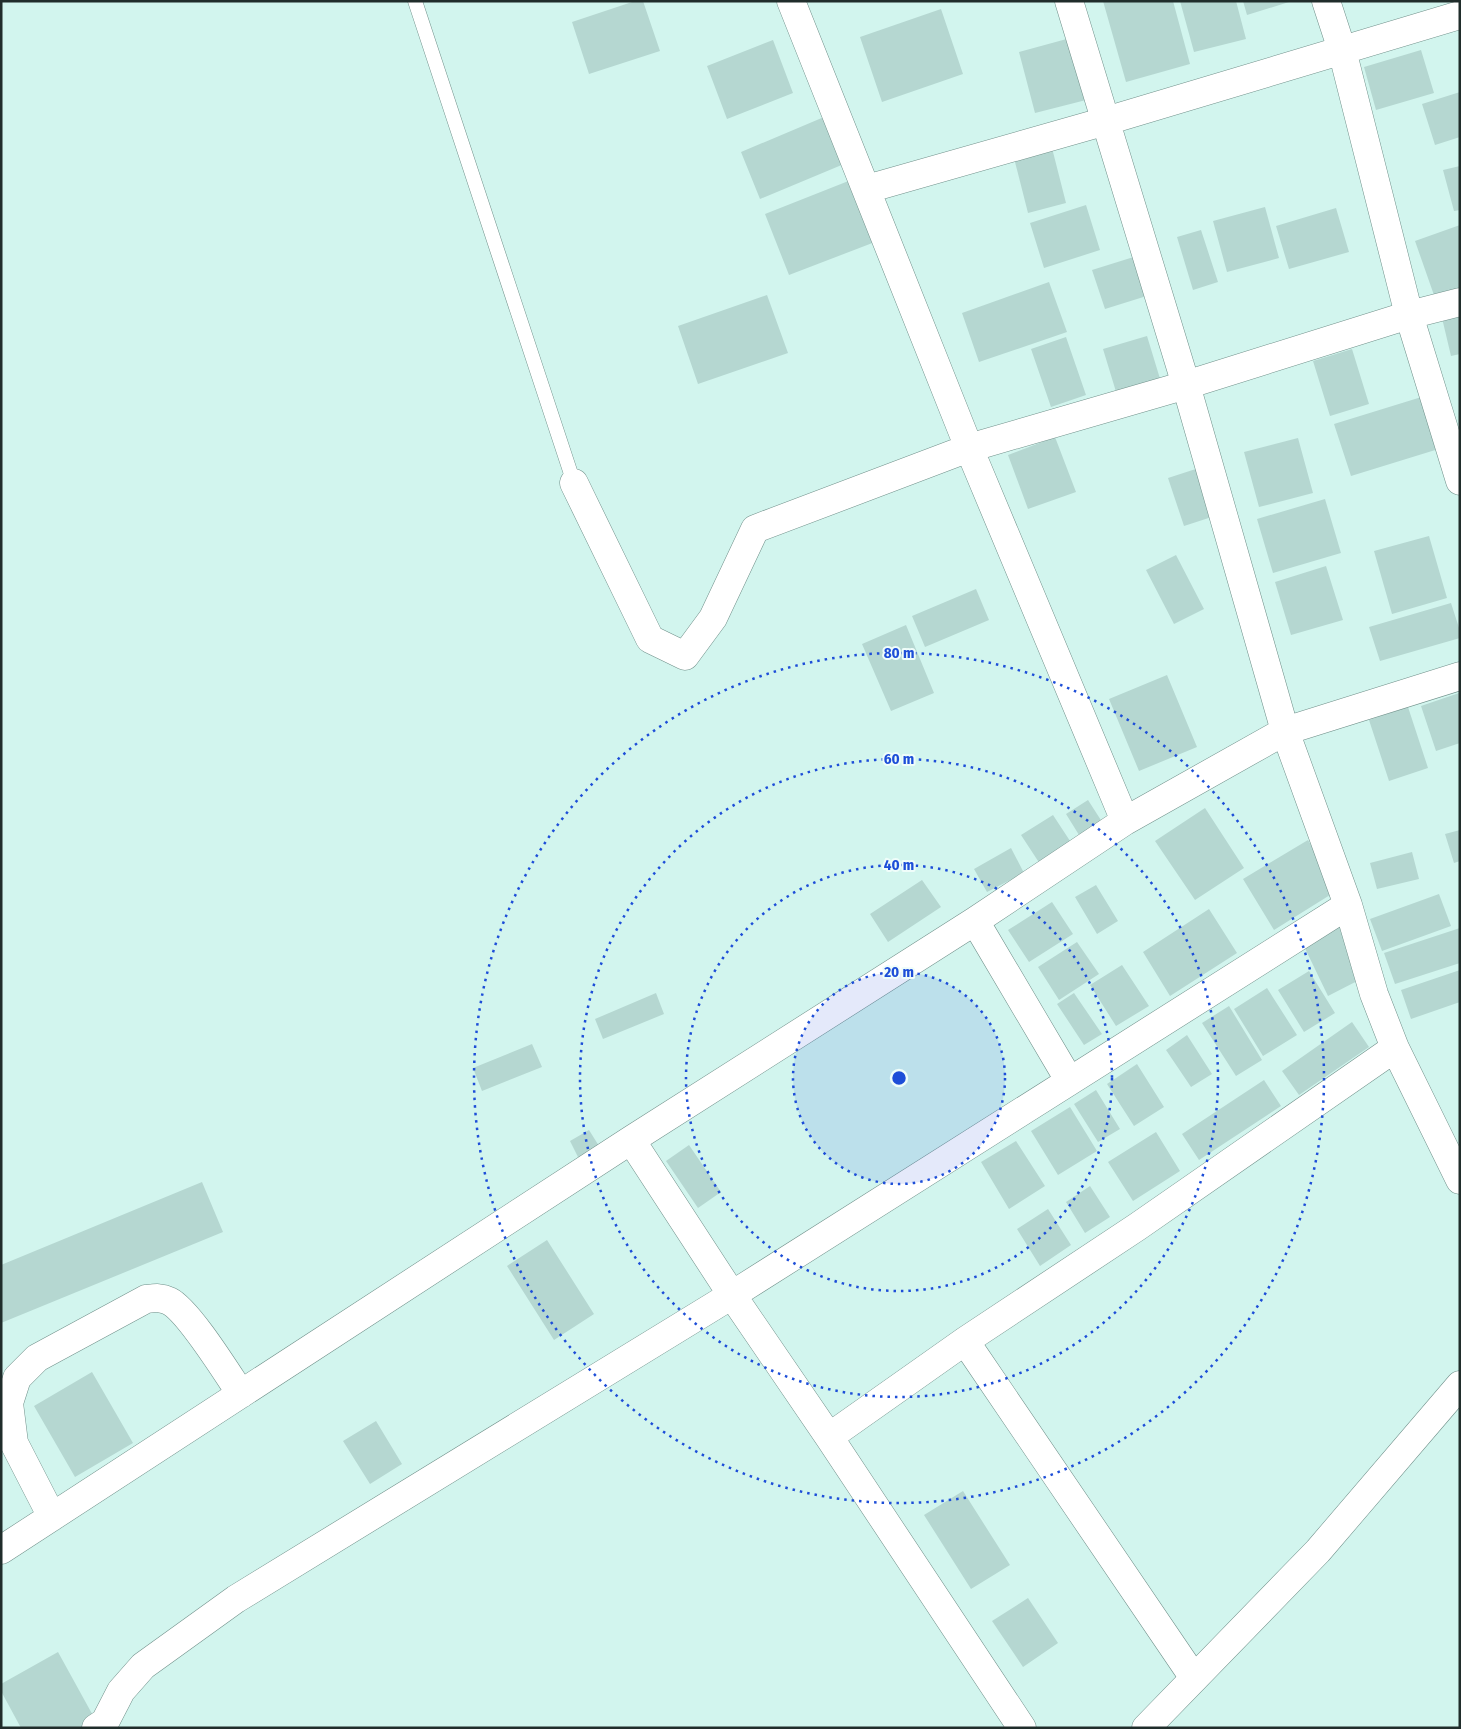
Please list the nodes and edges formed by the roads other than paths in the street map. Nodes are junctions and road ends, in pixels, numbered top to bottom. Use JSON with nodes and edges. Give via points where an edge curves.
{"nodes":[{"id":1,"x":414,"y":1,"type":"edge"},
{"id":2,"x":791,"y":1,"type":"edge"},
{"id":3,"x":1069,"y":1,"type":"edge"},
{"id":4,"x":1326,"y":1,"type":"edge"},
{"id":5,"x":1460,"y":15,"type":"edge"},
{"id":6,"x":1342,"y":50,"type":"junction"},
{"id":7,"x":1106,"y":121,"type":"junction"},
{"id":8,"x":867,"y":189,"type":"junction"},
{"id":9,"x":1460,"y":302,"type":"edge"},
{"id":10,"x":1409,"y":315,"type":"junction"},
{"id":11,"x":1186,"y":385,"type":"junction"},
{"id":12,"x":969,"y":448,"type":"junction"},
{"id":13,"x":1460,"y":481,"type":"edge"},
{"id":14,"x":574,"y":483,"type":"joint"},
{"id":15,"x":1460,"y":676,"type":"edge"},
{"id":16,"x":1285,"y":731,"type":"junction"},
{"id":17,"x":1125,"y":821,"type":"junction"},
{"id":18,"x":1348,"y":904,"type":"junction"},
{"id":19,"x":975,"y":921,"type":"junction"},
{"id":20,"x":1395,"y":1048,"type":"junction"},
{"id":21,"x":1069,"y":1080,"type":"junction"},
{"id":22,"x":631,"y":1140,"type":"junction"},
{"id":23,"x":1460,"y":1180,"type":"edge"},
{"id":24,"x":732,"y":1295,"type":"junction"},
{"id":25,"x":965,"y":1341,"type":"junction"},
{"id":26,"x":1460,"y":1385,"type":"edge"},
{"id":27,"x":241,"y":1394,"type":"junction"},
{"id":28,"x":829,"y":1437,"type":"junction"},
{"id":29,"x":52,"y":1517,"type":"junction"},
{"id":30,"x":1,"y":1550,"type":"edge"},
{"id":31,"x":1194,"y":1678,"type":"junction"},
{"id":32,"x":96,"y":1728,"type":"edge"},
{"id":33,"x":1022,"y":1728,"type":"edge"},
{"id":34,"x":1146,"y":1728,"type":"edge"}],
"edges":[{"from":1,"to":14,"type":"lane"},
{"from":2,"to":8,"type":"street"},
{"from":3,"to":7,"type":"street"},
{"from":4,"to":6,"type":"street"},
{"from":5,"to":6,"type":"street"},
{"from":6,"to":7,"type":"street"},
{"from":6,"to":10,"type":"street"},
{"from":7,"to":8,"type":"street"},
{"from":7,"to":11,"type":"street"},
{"from":8,"to":12,"type":"street"},
{"from":9,"to":10,"type":"street"},
{"from":10,"to":11,"type":"street"},
{"from":10,"to":13,"type":"street"},
{"from":11,"to":12,"type":"street"},
{"from":11,"to":16,"type":"street"},
{"from":12,"to":14,"type":"street","via":[[755,529],[713,618],[685,656],[650,640]]},
{"from":12,"to":17,"type":"street"},
{"from":15,"to":16,"type":"street"},
{"from":16,"to":17,"type":"street"},
{"from":16,"to":18,"type":"street"},
{"from":17,"to":19,"type":"street"},
{"from":18,"to":20,"type":"street","via":[[1374,994]]},
{"from":18,"to":21,"type":"street"},
{"from":19,"to":21,"type":"street"},
{"from":19,"to":22,"type":"street"},
{"from":20,"to":23,"type":"street"},
{"from":20,"to":25,"type":"street","via":[[1137,1227]]},
{"from":21,"to":24,"type":"street"},
{"from":22,"to":24,"type":"street"},
{"from":22,"to":27,"type":"street"},
{"from":24,"to":28,"type":"street"},
{"from":24,"to":32,"type":"street","via":[[236,1599],[143,1666],[121,1691],[105,1722]]},
{"from":25,"to":28,"type":"street"},
{"from":25,"to":31,"type":"street"},
{"from":26,"to":31,"type":"street","via":[[1318,1551]]},
{"from":27,"to":29,"type":"street"},
{"from":27,"to":29,"type":"street","via":[[184,1313],[160,1297],[146,1299],[37,1358],[17,1378],[9,1403],[14,1444]]},
{"from":28,"to":33,"type":"street"},
{"from":29,"to":30,"type":"street"},
{"from":31,"to":34,"type":"street"}]}
